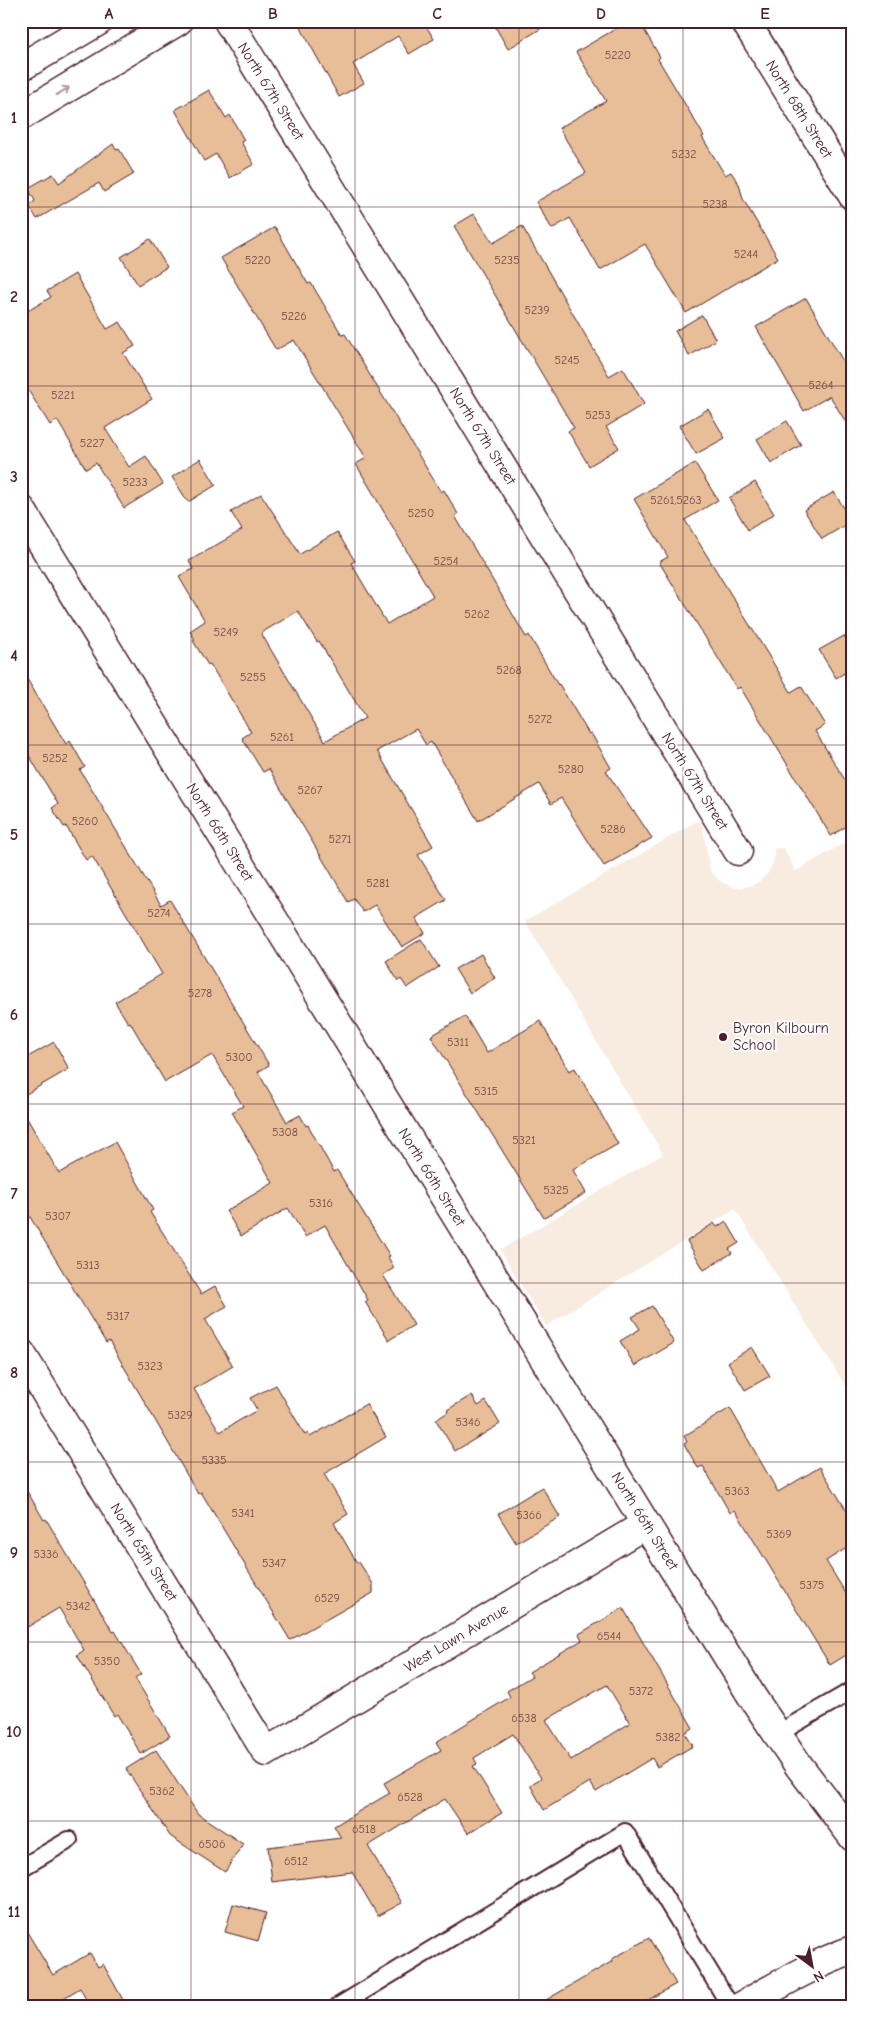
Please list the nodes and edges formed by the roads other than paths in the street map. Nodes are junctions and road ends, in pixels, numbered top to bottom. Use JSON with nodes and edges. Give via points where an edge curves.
{"nodes":[{"id":1,"x":99,"y":21,"type":"edge"},
{"id":2,"x":178,"y":21,"type":"edge"},
{"id":3,"x":228,"y":21,"type":"edge"},
{"id":4,"x":744,"y":21,"type":"edge"},
{"id":5,"x":21,"y":67,"type":"edge"},
{"id":6,"x":21,"y":116,"type":"edge"},
{"id":7,"x":853,"y":196,"type":"edge"},
{"id":8,"x":21,"y":510,"type":"edge"},
{"id":9,"x":738,"y":851,"type":"dead end"},
{"id":10,"x":21,"y":1353,"type":"edge"},
{"id":11,"x":646,"y":1524,"type":"junction"},
{"id":12,"x":853,"y":1690,"type":"edge"},
{"id":13,"x":777,"y":1734,"type":"junction"},
{"id":14,"x":266,"y":1752,"type":"joint"},
{"id":15,"x":853,"y":1837,"type":"edge"},
{"id":16,"x":69,"y":1840,"type":"dead end"},
{"id":17,"x":21,"y":1868,"type":"edge"},
{"id":18,"x":853,"y":1950,"type":"edge"},
{"id":19,"x":337,"y":2007,"type":"edge"},
{"id":20,"x":731,"y":2007,"type":"edge"},
{"id":21,"x":740,"y":2007,"type":"edge"}],
"edges":[{"from":1,"to":5,"type":"street"},
{"from":6,"to":2,"type":"street","one_way":true},
{"from":3,"to":9,"type":"street","name":"North 67th Street"},
{"from":4,"to":7,"type":"street","name":"North 68th Street"},
{"from":8,"to":11,"type":"street","name":"North 66th Street"},
{"from":10,"to":14,"type":"street","name":"North 65th Street"},
{"from":11,"to":13,"type":"street","name":"North 66th Street"},
{"from":11,"to":14,"type":"street","name":"West Lawn Avenue"},
{"from":12,"to":13,"type":"lane"},
{"from":13,"to":15,"type":"street","name":"North 66th Street"},
{"from":16,"to":17,"type":"lane"},
{"from":18,"to":21,"type":"street","via":[[817,1965]]},
{"from":19,"to":20,"type":"lane","via":[[625,1832]]}]}
